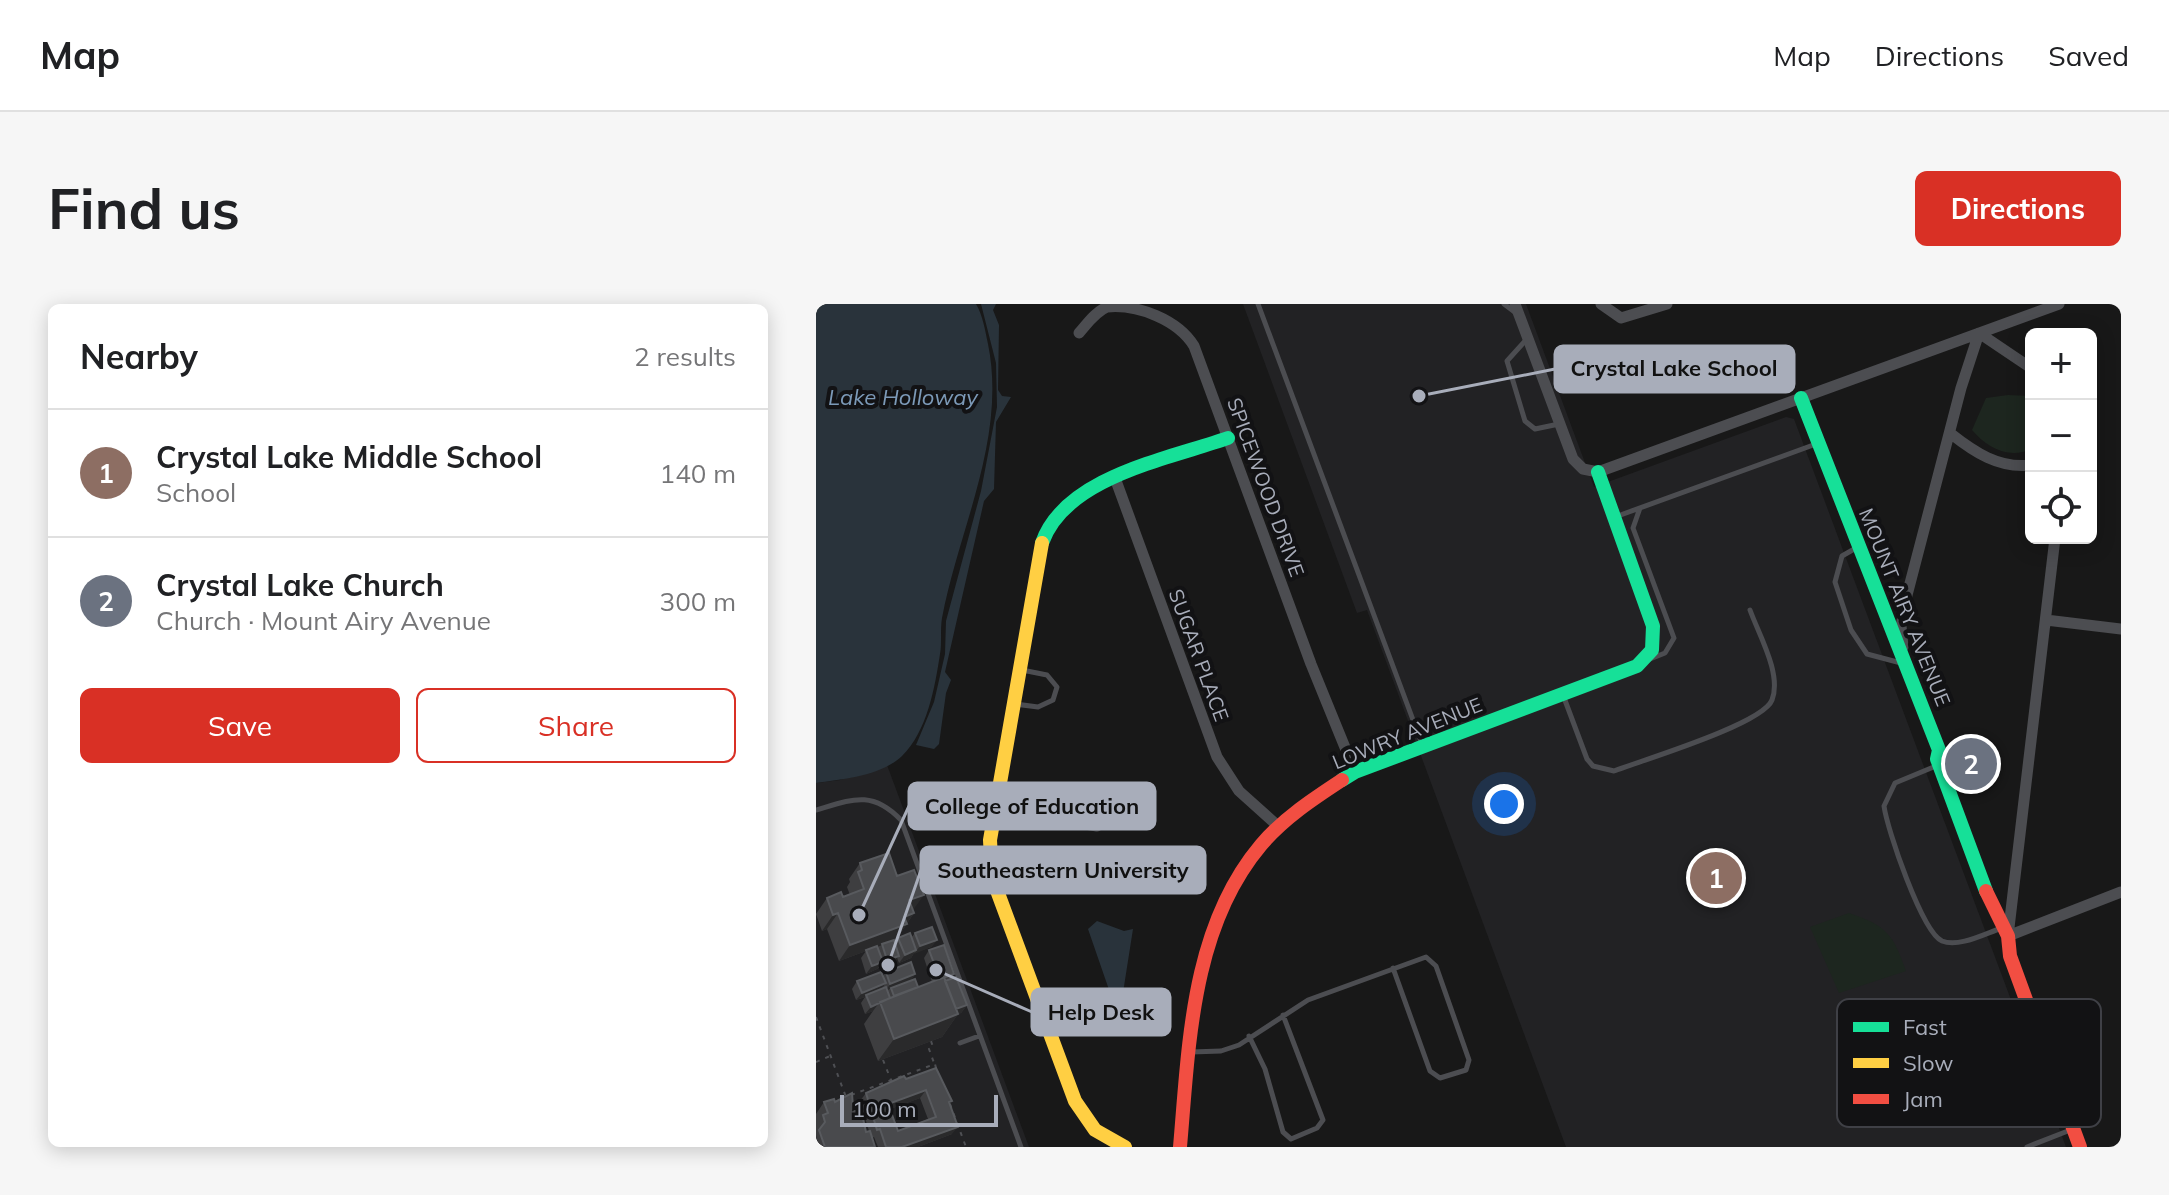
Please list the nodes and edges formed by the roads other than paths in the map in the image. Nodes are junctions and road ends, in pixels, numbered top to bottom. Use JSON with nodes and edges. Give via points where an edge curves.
{"nodes":[{"id":1,"x":1258,"y":304,"type":"edge"},
{"id":2,"x":1504,"y":304,"type":"edge"},
{"id":3,"x":1601,"y":304,"type":"edge"},
{"id":4,"x":1667,"y":304,"type":"edge"},
{"id":5,"x":2059,"y":304,"type":"edge"},
{"id":6,"x":1160,"y":308,"type":"edge"},
{"id":7,"x":1518,"y":310,"type":"edge"},
{"id":8,"x":1079,"y":333,"type":"dead end"},
{"id":9,"x":1979,"y":333,"type":"junction"},
{"id":10,"x":1528,"y":339,"type":"junction"},
{"id":11,"x":2025,"y":364,"type":"edge"},
{"id":12,"x":1801,"y":398,"type":"junction"},
{"id":13,"x":1560,"y":424,"type":"junction"},
{"id":14,"x":1950,"y":433,"type":"junction"},
{"id":15,"x":1228,"y":438,"type":"junction"},
{"id":16,"x":1819,"y":442,"type":"junction"},
{"id":17,"x":2025,"y":465,"type":"edge"},
{"id":18,"x":1598,"y":472,"type":"junction"},
{"id":19,"x":1115,"y":478,"type":"junction"},
{"id":20,"x":1640,"y":508,"type":"junction"},
{"id":21,"x":1614,"y":518,"type":"junction"},
{"id":22,"x":2054,"y":544,"type":"edge"},
{"id":23,"x":1858,"y":547,"type":"junction"},
{"id":24,"x":1750,"y":610,"type":"dead end"},
{"id":25,"x":2046,"y":620,"type":"junction"},
{"id":26,"x":2121,"y":629,"type":"edge"},
{"id":27,"x":1648,"y":655,"type":"junction"},
{"id":28,"x":1906,"y":664,"type":"junction"},
{"id":29,"x":1021,"y":669,"type":"junction"},
{"id":30,"x":1563,"y":694,"type":"junction"},
{"id":31,"x":1014,"y":704,"type":"junction"},
{"id":32,"x":1423,"y":745,"type":"junction"},
{"id":33,"x":1939,"y":765,"type":"junction"},
{"id":34,"x":1355,"y":772,"type":"junction"},
{"id":35,"x":996,"y":809,"type":"junction"},
{"id":36,"x":816,"y":810,"type":"edge"},
{"id":37,"x":1097,"y":826,"type":"dead end"},
{"id":38,"x":1278,"y":826,"type":"junction"},
{"id":39,"x":2121,"y":892,"type":"edge"},
{"id":40,"x":2005,"y":931,"type":"junction"},
{"id":41,"x":1393,"y":968,"type":"junction"},
{"id":42,"x":2026,"y":999,"type":"edge"},
{"id":43,"x":1283,"y":1015,"type":"junction"},
{"id":44,"x":979,"y":1036,"type":"junction"},
{"id":45,"x":1249,"y":1036,"type":"junction"},
{"id":46,"x":960,"y":1043,"type":"dead end"},
{"id":47,"x":1190,"y":1052,"type":"junction"},
{"id":48,"x":2073,"y":1129,"type":"joint"},
{"id":49,"x":2025,"y":1146,"type":"edge"},
{"id":50,"x":1021,"y":1147,"type":"edge"},
{"id":51,"x":1125,"y":1147,"type":"edge"},
{"id":52,"x":1180,"y":1147,"type":"edge"},
{"id":53,"x":2080,"y":1147,"type":"edge"}],
"edges":[{"from":1,"to":32,"type":"lane"},
{"from":2,"to":7,"type":"lane"},
{"from":3,"to":4,"type":"street","via":[[1611,313],[1631,317]]},
{"from":5,"to":9,"type":"street"},
{"from":6,"to":8,"type":"street","name":"SPICEWOOD DRIVE","via":[[1110,306]]},
{"from":6,"to":15,"type":"street","name":"SPICEWOOD DRIVE","via":[[1194,346]]},
{"from":7,"to":10,"type":"street"},
{"from":9,"to":11,"type":"street"},
{"from":9,"to":12,"type":"street"},
{"from":9,"to":14,"type":"street"},
{"from":10,"to":13,"type":"street"},
{"from":10,"to":13,"type":"lane","via":[[1507,361],[1525,421],[1535,429]]},
{"from":12,"to":16,"type":"street","name":"MOUNT AIRY AVENUE"},
{"from":12,"to":18,"type":"street"},
{"from":13,"to":18,"type":"street","via":[[1573,459],[1583,469]]},
{"from":14,"to":17,"type":"street","via":[[1983,457]]},
{"from":14,"to":28,"type":"street","via":[[1901,626]]},
{"from":15,"to":19,"type":"street"},
{"from":15,"to":34,"type":"street","name":"SPICEWOOD DRIVE"},
{"from":16,"to":20,"type":"lane"},
{"from":16,"to":23,"type":"street","name":"MOUNT AIRY AVENUE"},
{"from":18,"to":21,"type":"street"},
{"from":19,"to":29,"type":"street","via":[[1062,507],[1044,535]]},
{"from":19,"to":38,"type":"street","name":"SUGAR PLACE","via":[[1217,757],[1239,791]]},
{"from":20,"to":21,"type":"lane"},
{"from":20,"to":27,"type":"lane","via":[[1633,528],[1674,638],[1665,653]]},
{"from":21,"to":27,"type":"street","via":[[1653,626]]},
{"from":22,"to":25,"type":"street"},
{"from":23,"to":28,"type":"street","name":"MOUNT AIRY AVENUE"},
{"from":23,"to":28,"type":"lane","via":[[1842,556],[1835,582],[1851,630],[1867,654]]},
{"from":24,"to":30,"type":"lane","via":[[1774,686],[1772,702],[1754,719],[1614,771],[1587,759]]},
{"from":25,"to":26,"type":"street"},
{"from":25,"to":40,"type":"street"},
{"from":27,"to":30,"type":"street","name":"LOWRY AVENUE"},
{"from":28,"to":33,"type":"street","name":"MOUNT AIRY AVENUE","via":[[1939,750]]},
{"from":29,"to":31,"type":"street"},
{"from":29,"to":31,"type":"lane","via":[[1047,675],[1057,687],[1053,700],[1038,707]]},
{"from":30,"to":32,"type":"street","name":"LOWRY AVENUE"},
{"from":31,"to":35,"type":"street"},
{"from":32,"to":34,"type":"street","name":"LOWRY AVENUE"},
{"from":33,"to":40,"type":"street","name":"MOUNT AIRY AVENUE"},
{"from":33,"to":40,"type":"lane","via":[[1895,783],[1884,806],[1923,916],[1944,942]]},
{"from":34,"to":38,"type":"street","name":"LOWRY AVENUE"},
{"from":35,"to":37,"type":"street"},
{"from":35,"to":51,"type":"street","via":[[990,840],[992,877],[1075,1101],[1095,1130]]},
{"from":36,"to":44,"type":"lane","via":[[868,799],[886,805],[901,820]]},
{"from":38,"to":47,"type":"street","name":"LOWRY AVENUE","via":[[1241,871],[1213,926],[1198,979]]},
{"from":39,"to":40,"type":"street"},
{"from":40,"to":42,"type":"street","name":"MOUNT AIRY AVENUE"},
{"from":41,"to":41,"type":"lane","via":[[1426,957],[1436,966],[1469,1060],[1466,1070],[1440,1078],[1430,1071]]},
{"from":41,"to":43,"type":"lane"},
{"from":43,"to":45,"type":"lane"},
{"from":43,"to":45,"type":"lane","via":[[1320,1110],[1323,1120],[1317,1128],[1291,1139],[1283,1132],[1265,1069]]},
{"from":44,"to":46,"type":"lane"},
{"from":44,"to":50,"type":"lane"},
{"from":45,"to":47,"type":"lane","via":[[1221,1051]]},
{"from":47,"to":52,"type":"street","name":"LOWRY AVENUE"},
{"from":48,"to":49,"type":"lane"},
{"from":48,"to":53,"type":"street","name":"MOUNT AIRY AVENUE"}]}
